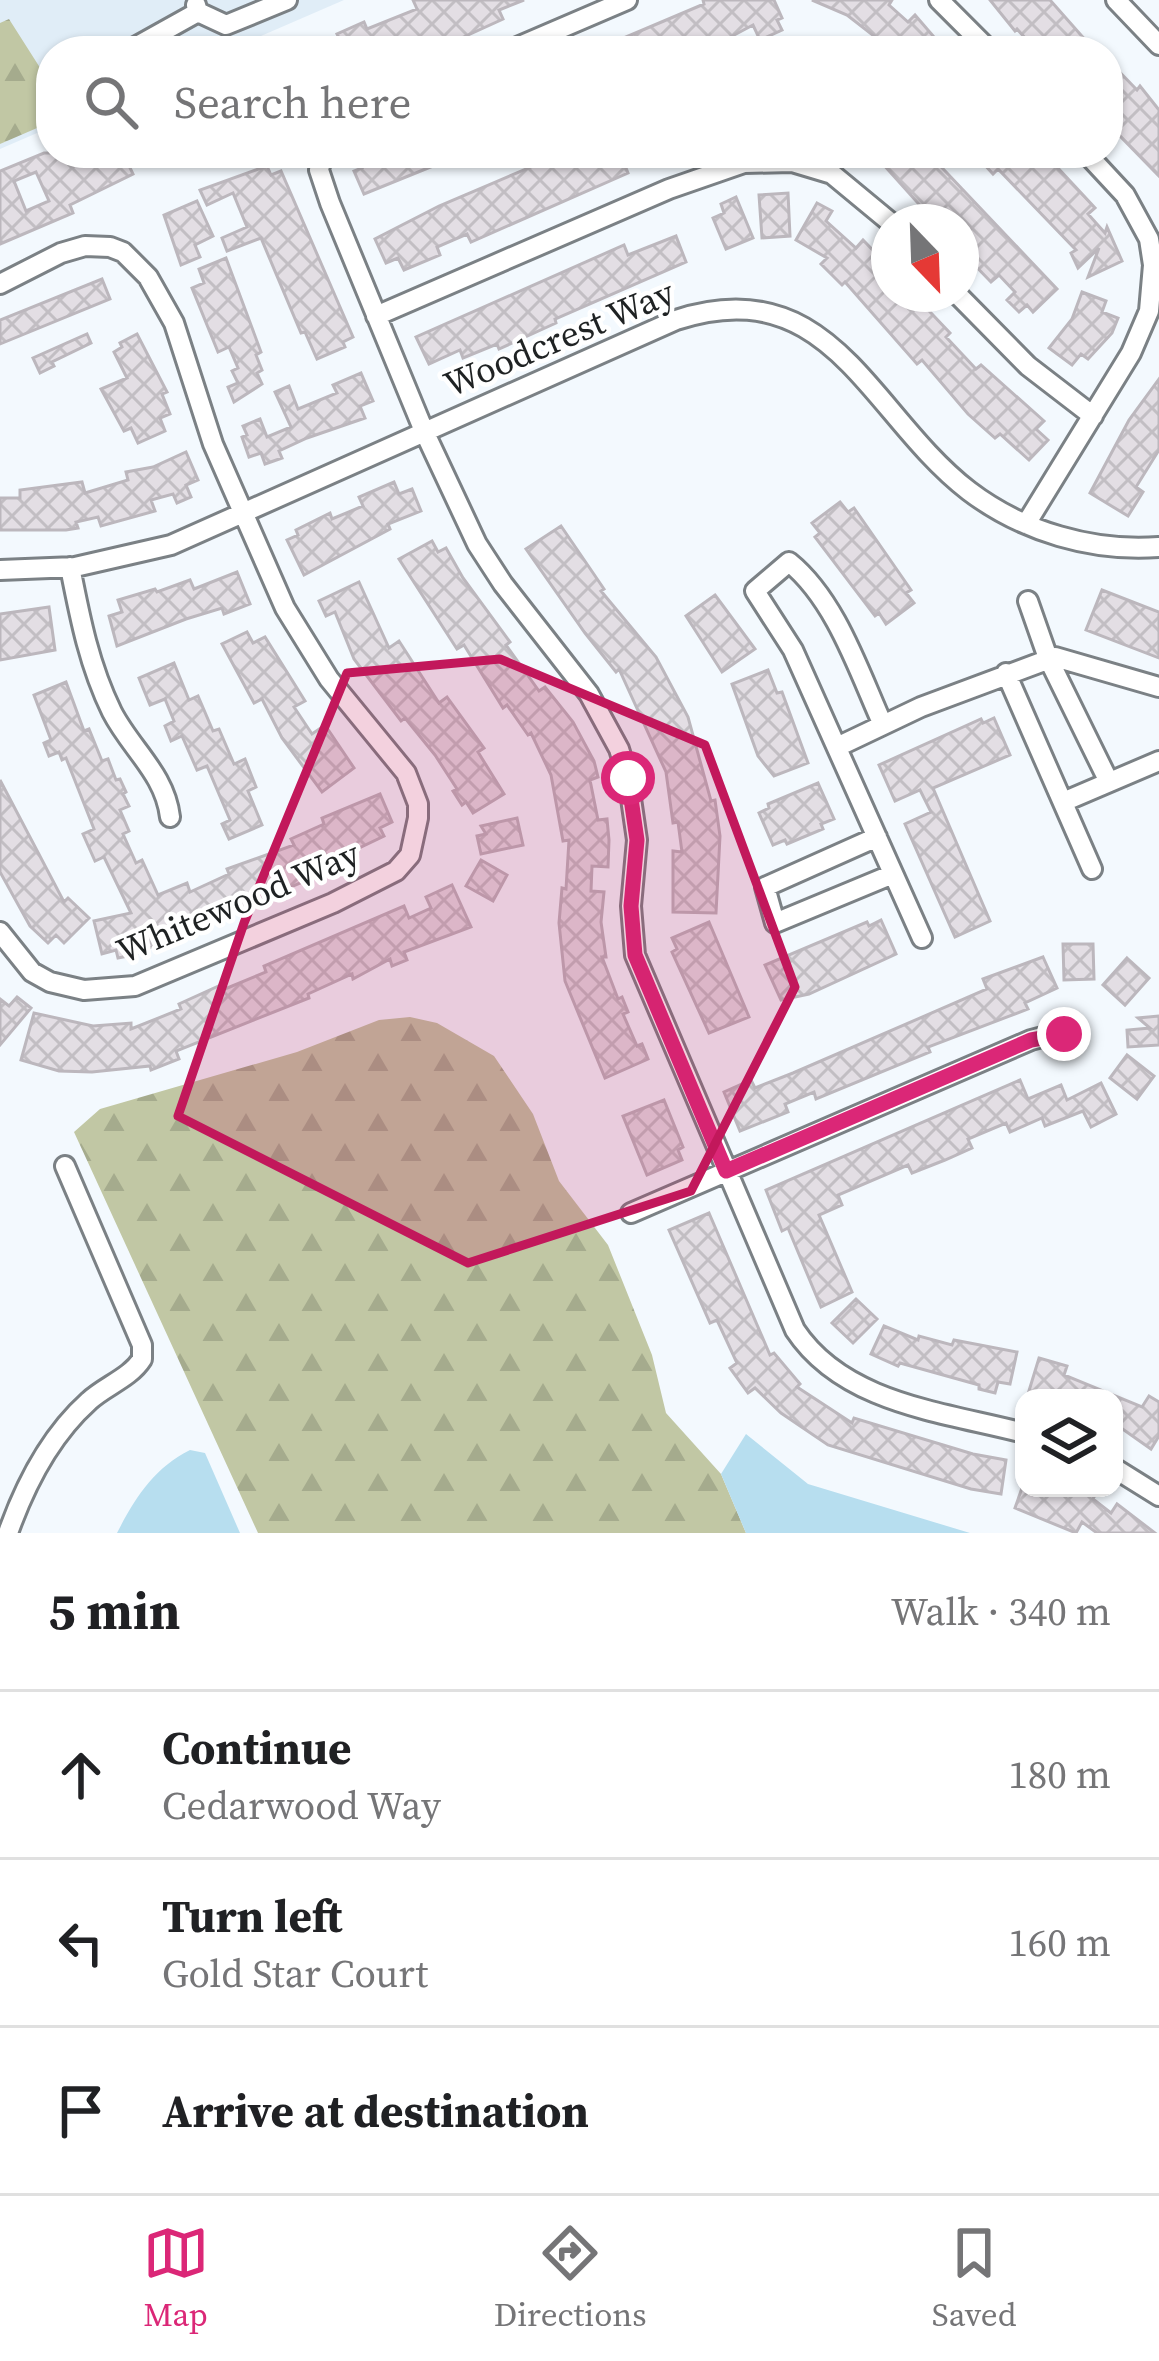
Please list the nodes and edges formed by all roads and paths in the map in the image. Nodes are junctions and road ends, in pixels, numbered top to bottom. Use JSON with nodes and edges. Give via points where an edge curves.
{"nodes":[{"id":1,"x":287,"y":0,"type":"edge"},
{"id":2,"x":627,"y":0,"type":"edge"},
{"id":3,"x":939,"y":0,"type":"edge"},
{"id":4,"x":1129,"y":4,"type":"edge"},
{"id":5,"x":196,"y":6,"type":"edge"},
{"id":6,"x":151,"y":36,"type":"edge"},
{"id":7,"x":543,"y":36,"type":"edge"},
{"id":8,"x":975,"y":36,"type":"edge"},
{"id":9,"x":1159,"y":45,"type":"edge"},
{"id":10,"x":319,"y":168,"type":"edge"},
{"id":11,"x":732,"y":168,"type":"edge"},
{"id":12,"x":812,"y":168,"type":"edge"},
{"id":13,"x":1099,"y":168,"type":"edge"},
{"id":14,"x":871,"y":206,"type":"edge"},
{"id":15,"x":1156,"y":276,"type":"edge"},
{"id":16,"x":0,"y":284,"type":"edge"},
{"id":17,"x":975,"y":312,"type":"edge"},
{"id":18,"x":376,"y":316,"type":"junction"},
{"id":19,"x":1093,"y":416,"type":"junction"},
{"id":20,"x":424,"y":431,"type":"junction"},
{"id":21,"x":243,"y":515,"type":"junction"},
{"id":22,"x":1026,"y":524,"type":"junction"},
{"id":23,"x":1159,"y":547,"type":"edge"},
{"id":24,"x":70,"y":567,"type":"junction"},
{"id":25,"x":0,"y":570,"type":"edge"},
{"id":26,"x":1028,"y":601,"type":"dead end"},
{"id":27,"x":1048,"y":658,"type":"junction"},
{"id":28,"x":1006,"y":673,"type":"junction"},
{"id":29,"x":1159,"y":687,"type":"edge"},
{"id":30,"x":883,"y":725,"type":"junction"},
{"id":31,"x":837,"y":747,"type":"junction"},
{"id":32,"x":1159,"y":761,"type":"edge"},
{"id":33,"x":1109,"y":782,"type":"junction"},
{"id":34,"x":1063,"y":802,"type":"junction"},
{"id":35,"x":170,"y":817,"type":"dead end"},
{"id":36,"x":877,"y":837,"type":"junction"},
{"id":37,"x":1092,"y":869,"type":"dead end"},
{"id":38,"x":893,"y":874,"type":"junction"},
{"id":39,"x":0,"y":932,"type":"edge"},
{"id":40,"x":922,"y":938,"type":"dead end"},
{"id":41,"x":1073,"y":1037,"type":"dead end"},
{"id":42,"x":65,"y":1166,"type":"dead end"},
{"id":43,"x":726,"y":1171,"type":"junction"},
{"id":44,"x":631,"y":1213,"type":"dead end"},
{"id":45,"x":1015,"y":1431,"type":"edge"},
{"id":46,"x":1123,"y":1473,"type":"edge"},
{"id":47,"x":1157,"y":1490,"type":"edge"},
{"id":48,"x":8,"y":1533,"type":"edge"}],
"edges":[{"from":1,"to":5,"type":"street","via":[[226,25]]},
{"from":2,"to":7,"type":"street"},
{"from":3,"to":8,"type":"street"},
{"from":4,"to":9,"type":"street"},
{"from":5,"to":6,"type":"street"},
{"from":10,"to":18,"type":"street"},
{"from":11,"to":18,"type":"street"},
{"from":12,"to":14,"type":"street"},
{"from":13,"to":15,"type":"street","via":[[1135,211]]},
{"from":15,"to":19,"type":"street","via":[[1140,332]]},
{"from":16,"to":21,"type":"street","via":[[85,246],[110,247],[136,261],[169,311]]},
{"from":17,"to":19,"type":"street"},
{"from":18,"to":20,"type":"street"},
{"from":19,"to":22,"type":"street"},
{"from":20,"to":21,"type":"street","name":"Woodcrest Way"},
{"from":20,"to":22,"type":"street","name":"Woodcrest Way","via":[[676,320],[748,309],[809,328],[971,493]]},
{"from":20,"to":43,"type":"street","via":[[477,544],[589,694],[619,749],[636,824],[635,955]]},
{"from":21,"to":24,"type":"street","name":"Woodcrest Way","via":[[154,550]]},
{"from":21,"to":39,"type":"street","name":"Whitewood Way","via":[[308,647],[414,790],[418,818],[406,863],[333,903],[135,986],[84,990],[50,982]]},
{"from":22,"to":23,"type":"street","name":"Woodcrest Way","via":[[1094,545]]},
{"from":24,"to":25,"type":"street","name":"Woodcrest Way"},
{"from":24,"to":35,"type":"street","via":[[97,679],[162,783]]},
{"from":26,"to":27,"type":"street"},
{"from":27,"to":28,"type":"street"},
{"from":27,"to":29,"type":"street"},
{"from":27,"to":33,"type":"street"},
{"from":28,"to":30,"type":"street"},
{"from":28,"to":34,"type":"street"},
{"from":30,"to":31,"type":"street"},
{"from":30,"to":31,"type":"street","via":[[842,635],[790,562],[755,591],[793,650]]},
{"from":31,"to":36,"type":"street"},
{"from":32,"to":33,"type":"street"},
{"from":33,"to":34,"type":"street"},
{"from":34,"to":37,"type":"street"},
{"from":36,"to":38,"type":"street"},
{"from":36,"to":38,"type":"street","via":[[765,887],[767,906],[775,922]]},
{"from":38,"to":40,"type":"street"},
{"from":41,"to":43,"type":"street","via":[[1031,1040]]},
{"from":42,"to":48,"type":"street","via":[[142,1359],[64,1427]]},
{"from":43,"to":44,"type":"street"},
{"from":43,"to":45,"type":"street","via":[[786,1314],[829,1370],[873,1392]]},
{"from":46,"to":47,"type":"street"}]}
